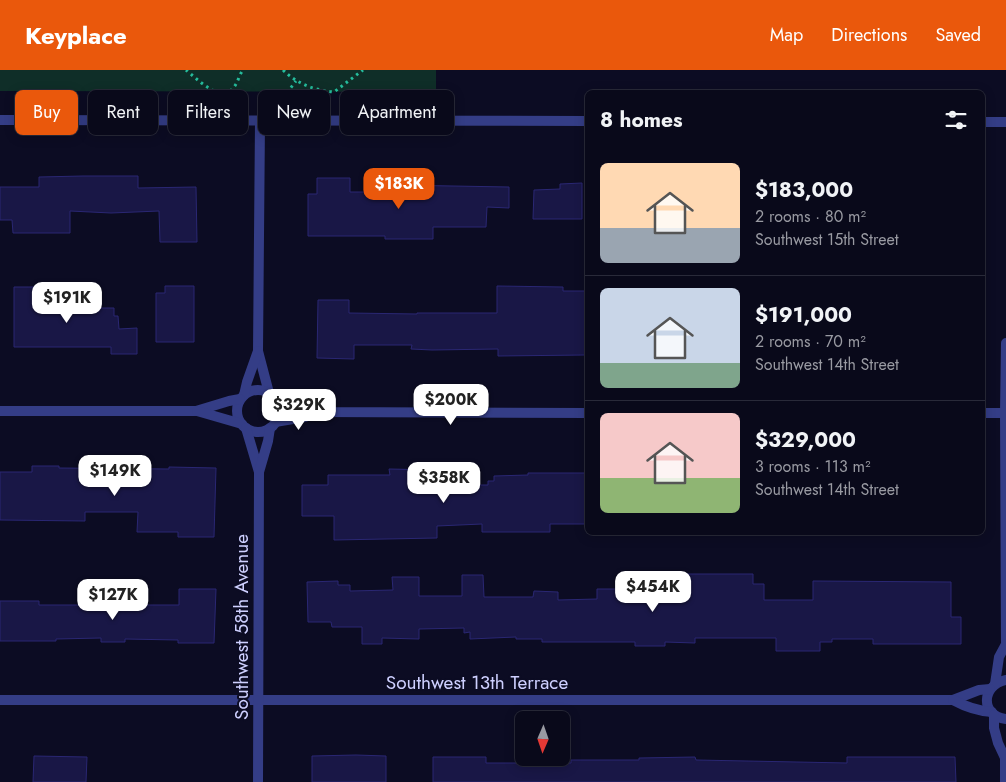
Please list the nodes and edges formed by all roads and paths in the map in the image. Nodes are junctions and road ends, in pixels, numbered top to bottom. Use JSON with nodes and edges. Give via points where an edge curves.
{"nodes":[{"id":1,"x":186,"y":70,"type":"edge"},
{"id":2,"x":243,"y":70,"type":"edge"},
{"id":3,"x":283,"y":70,"type":"edge"},
{"id":4,"x":363,"y":70,"type":"edge"},
{"id":5,"x":296,"y":81,"type":"junction"},
{"id":6,"x":211,"y":90,"type":"edge"},
{"id":7,"x":232,"y":90,"type":"edge"},
{"id":8,"x":289,"y":90,"type":"edge"},
{"id":9,"x":0,"y":120,"type":"edge"},
{"id":10,"x":258,"y":121,"type":"edge"},
{"id":11,"x":330,"y":121,"type":"edge"},
{"id":12,"x":585,"y":121,"type":"edge"},
{"id":13,"x":985,"y":122,"type":"edge"},
{"id":14,"x":1006,"y":122,"type":"edge"},
{"id":15,"x":260,"y":135,"type":"edge"},
{"id":16,"x":1006,"y":343,"type":"edge"},
{"id":17,"x":258,"y":351,"type":"junction"},
{"id":18,"x":271,"y":395,"type":"junction"},
{"id":19,"x":242,"y":397,"type":"junction"},
{"id":20,"x":0,"y":411,"type":"edge"},
{"id":21,"x":196,"y":411,"type":"junction"},
{"id":22,"x":315,"y":412,"type":"junction"},
{"id":23,"x":585,"y":413,"type":"edge"},
{"id":24,"x":985,"y":413,"type":"edge"},
{"id":25,"x":1005,"y":413,"type":"edge"},
{"id":26,"x":272,"y":425,"type":"junction"},
{"id":27,"x":244,"y":426,"type":"junction"},
{"id":28,"x":259,"y":472,"type":"junction"},
{"id":29,"x":1006,"y":644,"type":"edge"},
{"id":30,"x":1006,"y":680,"type":"edge"},
{"id":31,"x":992,"y":686,"type":"junction"},
{"id":32,"x":258,"y":699,"type":"junction"},
{"id":33,"x":0,"y":700,"type":"edge"},
{"id":34,"x":953,"y":700,"type":"junction"},
{"id":35,"x":993,"y":714,"type":"junction"},
{"id":36,"x":1006,"y":719,"type":"edge"},
{"id":37,"x":1006,"y":757,"type":"edge"},
{"id":38,"x":258,"y":782,"type":"edge"},
{"id":39,"x":1005,"y":782,"type":"edge"}],
"edges":[{"from":1,"to":6,"type":"path"},
{"from":2,"to":7,"type":"path"},
{"from":3,"to":5,"type":"path"},
{"from":4,"to":5,"type":"path","via":[[334,92]]},
{"from":5,"to":8,"type":"path"},
{"from":9,"to":10,"type":"street"},
{"from":11,"to":12,"type":"street"},
{"from":13,"to":14,"type":"street"},
{"from":15,"to":17,"type":"street"},
{"from":16,"to":25,"type":"street"},
{"from":17,"to":18,"type":"street"},
{"from":17,"to":19,"type":"street"},
{"from":18,"to":19,"type":"street","via":[[256,390]]},
{"from":18,"to":22,"type":"street"},
{"from":18,"to":26,"type":"street","via":[[279,410]]},
{"from":19,"to":21,"type":"street"},
{"from":19,"to":27,"type":"street","via":[[236,412]]},
{"from":20,"to":21,"type":"street"},
{"from":21,"to":27,"type":"street"},
{"from":22,"to":23,"type":"street"},
{"from":22,"to":26,"type":"street"},
{"from":24,"to":25,"type":"street"},
{"from":25,"to":29,"type":"street"},
{"from":26,"to":27,"type":"street","via":[[258,431]]},
{"from":26,"to":28,"type":"street","name":"Southwest 58th Avenue"},
{"from":27,"to":28,"type":"street","name":"Southwest 58th Avenue"},
{"from":28,"to":32,"type":"street","name":"Southwest 58th Avenue"},
{"from":29,"to":31,"type":"street","via":[[999,657]]},
{"from":30,"to":31,"type":"street","name":"Southwest 13th Terrace"},
{"from":31,"to":34,"type":"street","name":"Southwest 13th Terrace"},
{"from":31,"to":35,"type":"street","via":[[987,701]]},
{"from":32,"to":33,"type":"street","name":"Southwest 13th Terrace"},
{"from":32,"to":34,"type":"street","name":"Southwest 13th Terrace"},
{"from":32,"to":38,"type":"street","name":"Southwest 58th Avenue"},
{"from":34,"to":35,"type":"street","name":"Southwest 13th Terrace","via":[[965,707]]},
{"from":35,"to":36,"type":"street","name":"Southwest 13th Terrace"},
{"from":35,"to":37,"type":"street","via":[[998,743]]},
{"from":37,"to":39,"type":"street"}]}
